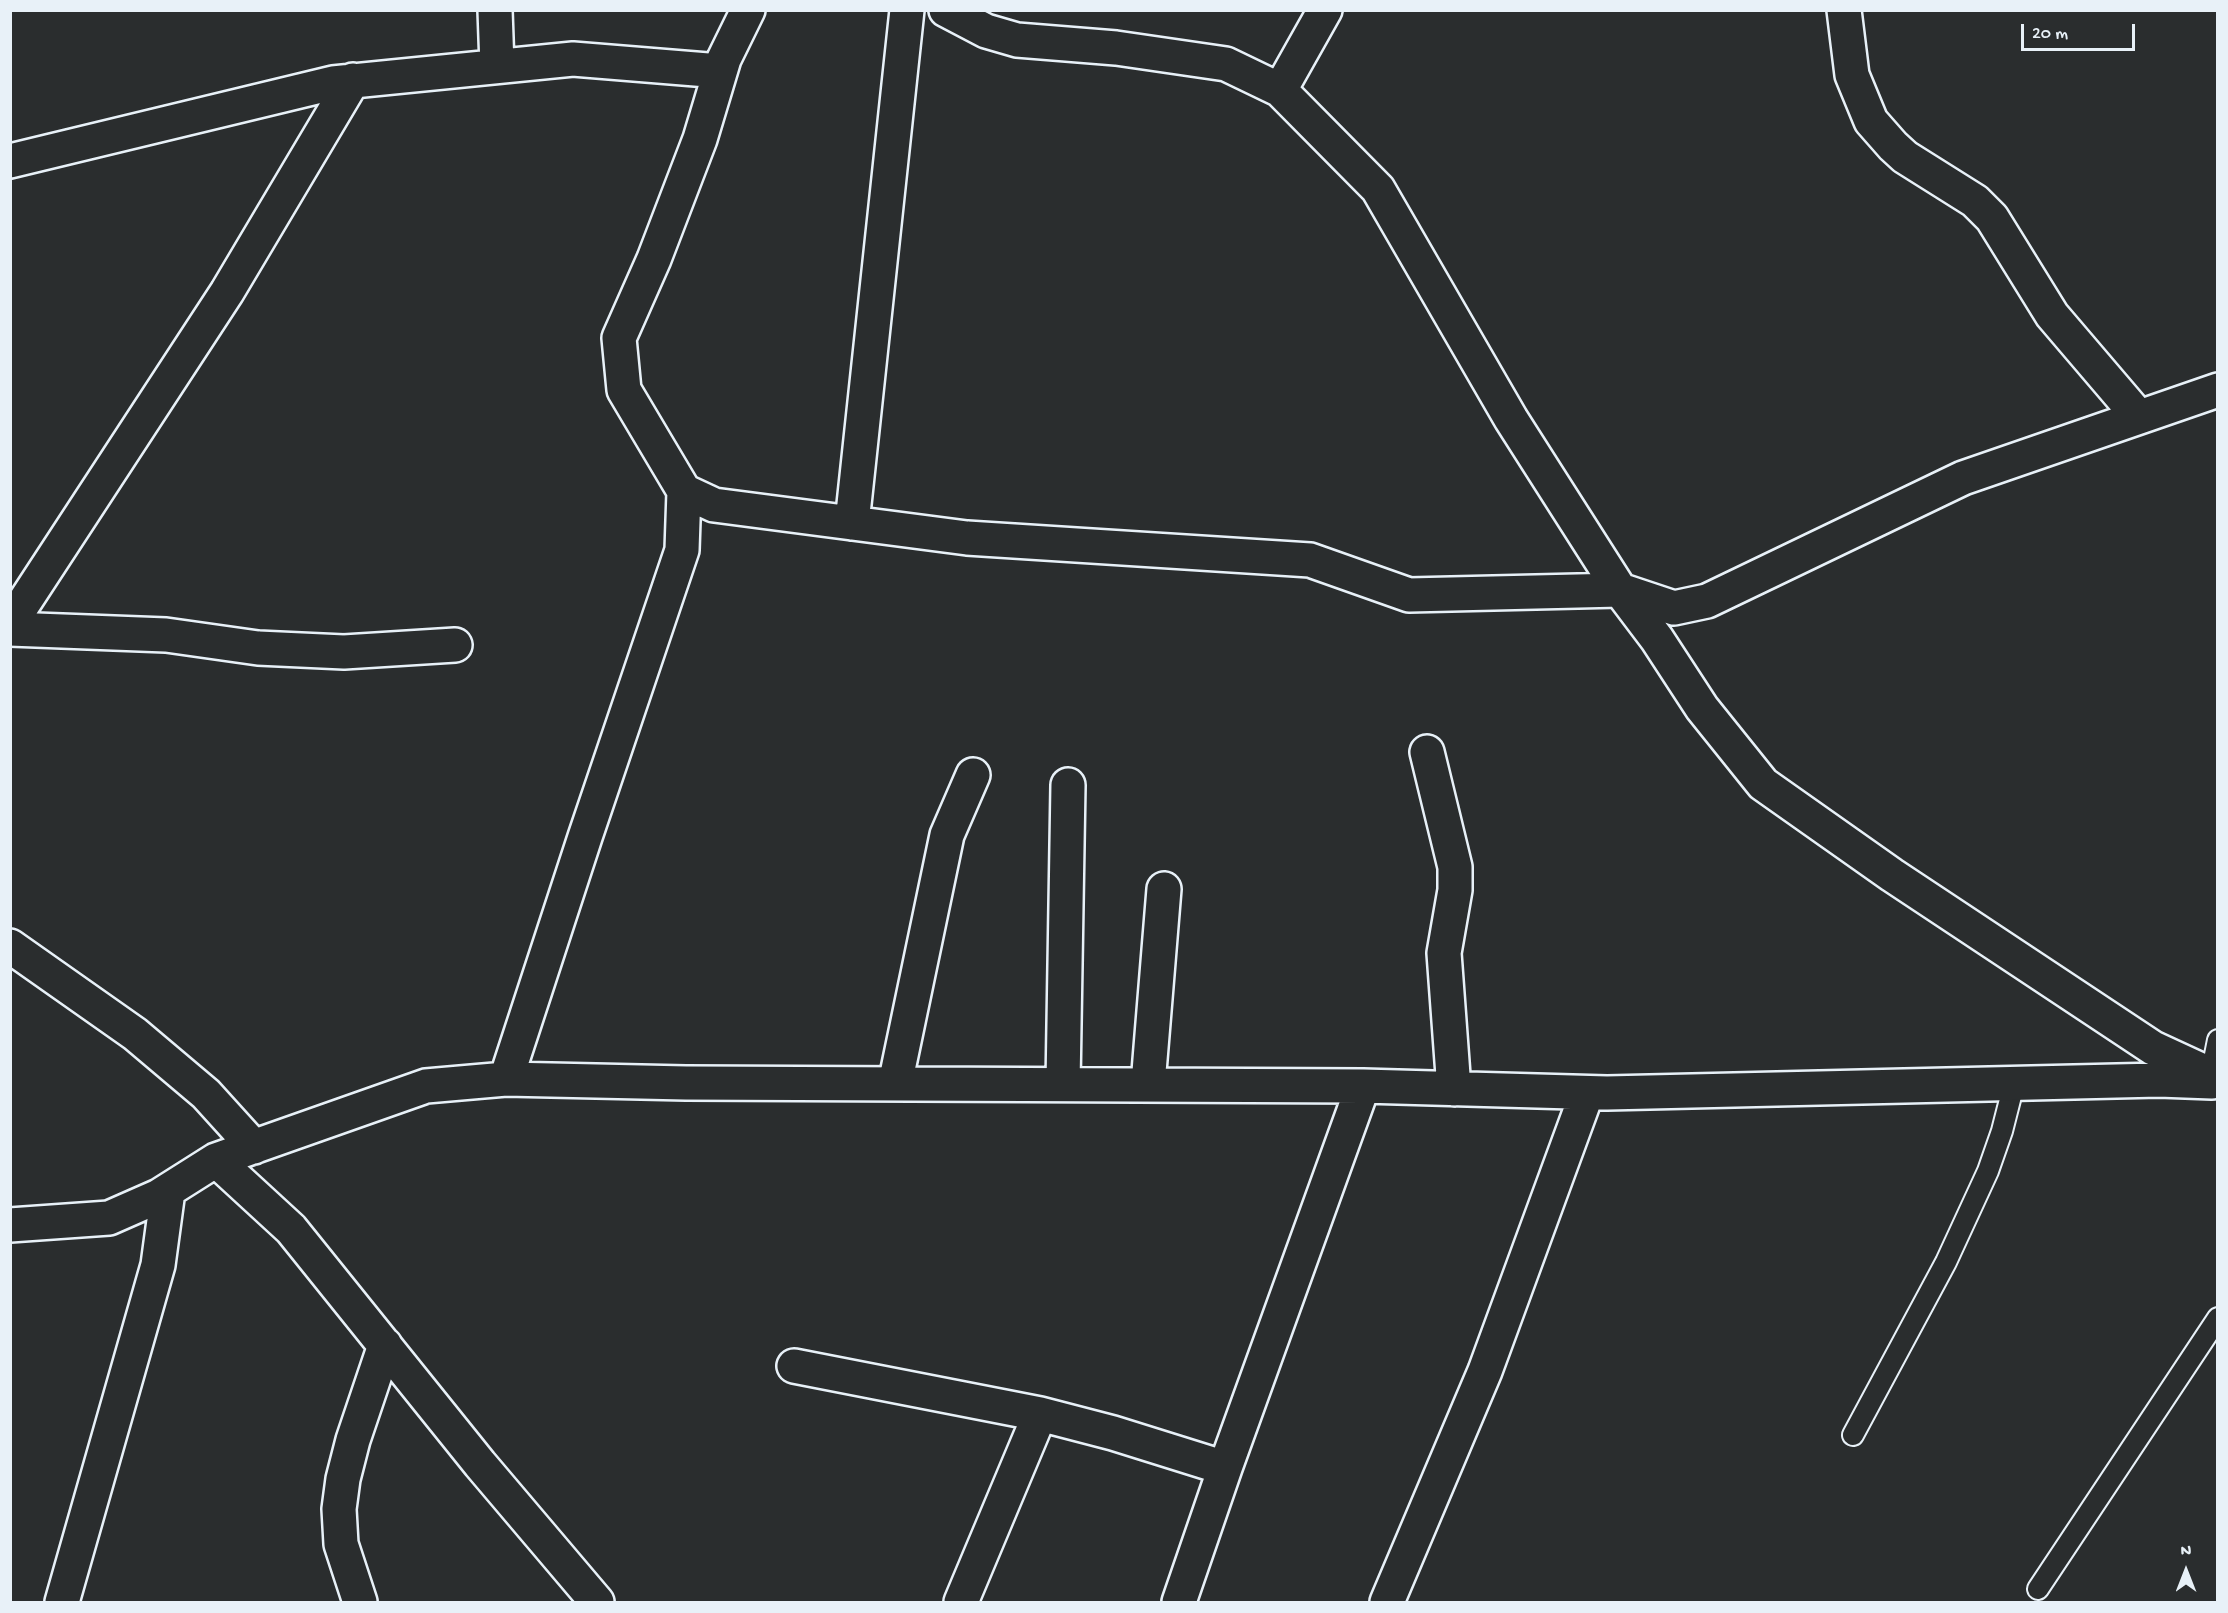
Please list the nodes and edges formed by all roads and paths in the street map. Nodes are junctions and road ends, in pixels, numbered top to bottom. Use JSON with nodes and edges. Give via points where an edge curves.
{"nodes":[{"id":1,"x":495,"y":10,"type":"edge"},
{"id":2,"x":748,"y":10,"type":"edge"},
{"id":3,"x":907,"y":10,"type":"edge"},
{"id":4,"x":946,"y":10,"type":"edge"},
{"id":5,"x":1325,"y":10,"type":"edge"},
{"id":6,"x":1844,"y":10,"type":"edge"},
{"id":7,"x":497,"y":66,"type":"junction"},
{"id":8,"x":720,"y":71,"type":"junction"},
{"id":9,"x":353,"y":80,"type":"junction"},
{"id":10,"x":1280,"y":90,"type":"junction"},
{"id":11,"x":10,"y":161,"type":"edge"},
{"id":12,"x":2217,"y":390,"type":"edge"},
{"id":13,"x":2139,"y":417,"type":"junction"},
{"id":14,"x":684,"y":491,"type":"junction"},
{"id":15,"x":852,"y":523,"type":"junction"},
{"id":16,"x":1620,"y":590,"type":"junction"},
{"id":17,"x":10,"y":624,"type":"edge"},
{"id":18,"x":10,"y":629,"type":"edge"},
{"id":19,"x":455,"y":645,"type":"dead end"},
{"id":20,"x":1427,"y":752,"type":"dead end"},
{"id":21,"x":973,"y":775,"type":"dead end"},
{"id":22,"x":1068,"y":786,"type":"dead end"},
{"id":23,"x":1164,"y":889,"type":"dead end"},
{"id":24,"x":10,"y":946,"type":"edge"},
{"id":25,"x":2217,"y":1040,"type":"edge"},
{"id":26,"x":2215,"y":1078,"type":"edge"},
{"id":27,"x":507,"y":1079,"type":"junction"},
{"id":28,"x":895,"y":1084,"type":"junction"},
{"id":29,"x":1063,"y":1084,"type":"junction"},
{"id":30,"x":1148,"y":1084,"type":"junction"},
{"id":31,"x":2014,"y":1084,"type":"junction"},
{"id":32,"x":1363,"y":1086,"type":"junction"},
{"id":33,"x":1454,"y":1089,"type":"junction"},
{"id":34,"x":1587,"y":1093,"type":"junction"},
{"id":35,"x":254,"y":1147,"type":"junction"},
{"id":36,"x":216,"y":1160,"type":"junction"},
{"id":37,"x":168,"y":1191,"type":"junction"},
{"id":38,"x":10,"y":1225,"type":"edge"},
{"id":39,"x":2217,"y":1318,"type":"edge"},
{"id":40,"x":385,"y":1345,"type":"junction"},
{"id":41,"x":794,"y":1366,"type":"dead end"},
{"id":42,"x":1040,"y":1413,"type":"junction"},
{"id":43,"x":1852,"y":1435,"type":"dead end"},
{"id":44,"x":1225,"y":1468,"type":"junction"},
{"id":45,"x":2038,"y":1589,"type":"dead end"},
{"id":46,"x":62,"y":1602,"type":"edge"},
{"id":47,"x":360,"y":1602,"type":"edge"},
{"id":48,"x":597,"y":1602,"type":"edge"},
{"id":49,"x":961,"y":1602,"type":"edge"},
{"id":50,"x":1179,"y":1602,"type":"edge"},
{"id":51,"x":1387,"y":1602,"type":"edge"}],
"edges":[{"from":1,"to":7,"type":"street"},
{"from":2,"to":8,"type":"street"},
{"from":3,"to":15,"type":"street"},
{"from":4,"to":10,"type":"street","via":[[986,31],[1017,40],[1116,48],[1226,64]]},
{"from":5,"to":10,"type":"street"},
{"from":6,"to":13,"type":"street","via":[[1852,75],[1871,121],[1905,157],[1975,201],[1992,218],[2052,315]]},
{"from":7,"to":8,"type":"street","via":[[573,59]]},
{"from":7,"to":9,"type":"street"},
{"from":8,"to":14,"type":"street","via":[[696,150],[619,338],[624,390]]},
{"from":9,"to":11,"type":"street"},
{"from":9,"to":17,"type":"street","via":[[227,292]]},
{"from":10,"to":16,"type":"street","via":[[1378,189],[1511,419]]},
{"from":12,"to":13,"type":"street"},
{"from":13,"to":16,"type":"street","via":[[1963,478],[1707,602],[1674,608]]},
{"from":14,"to":15,"type":"street","via":[[714,505]]},
{"from":14,"to":27,"type":"street","via":[[682,550]]},
{"from":15,"to":16,"type":"street","via":[[967,538],[1310,560],[1409,595]]},
{"from":16,"to":26,"type":"street","via":[[1702,708],[1763,784],[1892,875],[2153,1048]]},
{"from":18,"to":19,"type":"street","via":[[166,635],[258,648],[344,652]]},
{"from":20,"to":33,"type":"street","via":[[1455,867],[1444,953]]},
{"from":21,"to":28,"type":"street","via":[[947,835]]},
{"from":22,"to":29,"type":"street"},
{"from":23,"to":30,"type":"street"},
{"from":24,"to":35,"type":"street","via":[[135,1034],[206,1095]]},
{"from":25,"to":26,"type":"lane"},
{"from":26,"to":31,"type":"street"},
{"from":27,"to":28,"type":"street"},
{"from":27,"to":35,"type":"street","via":[[426,1086]]},
{"from":28,"to":29,"type":"street"},
{"from":29,"to":30,"type":"street"},
{"from":30,"to":32,"type":"street"},
{"from":31,"to":34,"type":"street"},
{"from":31,"to":43,"type":"lane","via":[[1988,1171],[1946,1262]]},
{"from":32,"to":33,"type":"street"},
{"from":32,"to":44,"type":"street"},
{"from":33,"to":34,"type":"street"},
{"from":34,"to":51,"type":"street","via":[[1485,1371]]},
{"from":35,"to":36,"type":"street"},
{"from":36,"to":37,"type":"street"},
{"from":36,"to":40,"type":"street","via":[[291,1230]]},
{"from":37,"to":38,"type":"street","via":[[109,1218]]},
{"from":37,"to":46,"type":"street","via":[[158,1265]]},
{"from":39,"to":45,"type":"lane"},
{"from":40,"to":47,"type":"street","via":[[353,1440],[339,1509],[341,1544]]},
{"from":40,"to":48,"type":"street"},
{"from":41,"to":42,"type":"street"},
{"from":42,"to":44,"type":"street"},
{"from":42,"to":49,"type":"street"},
{"from":44,"to":50,"type":"street"}]}
